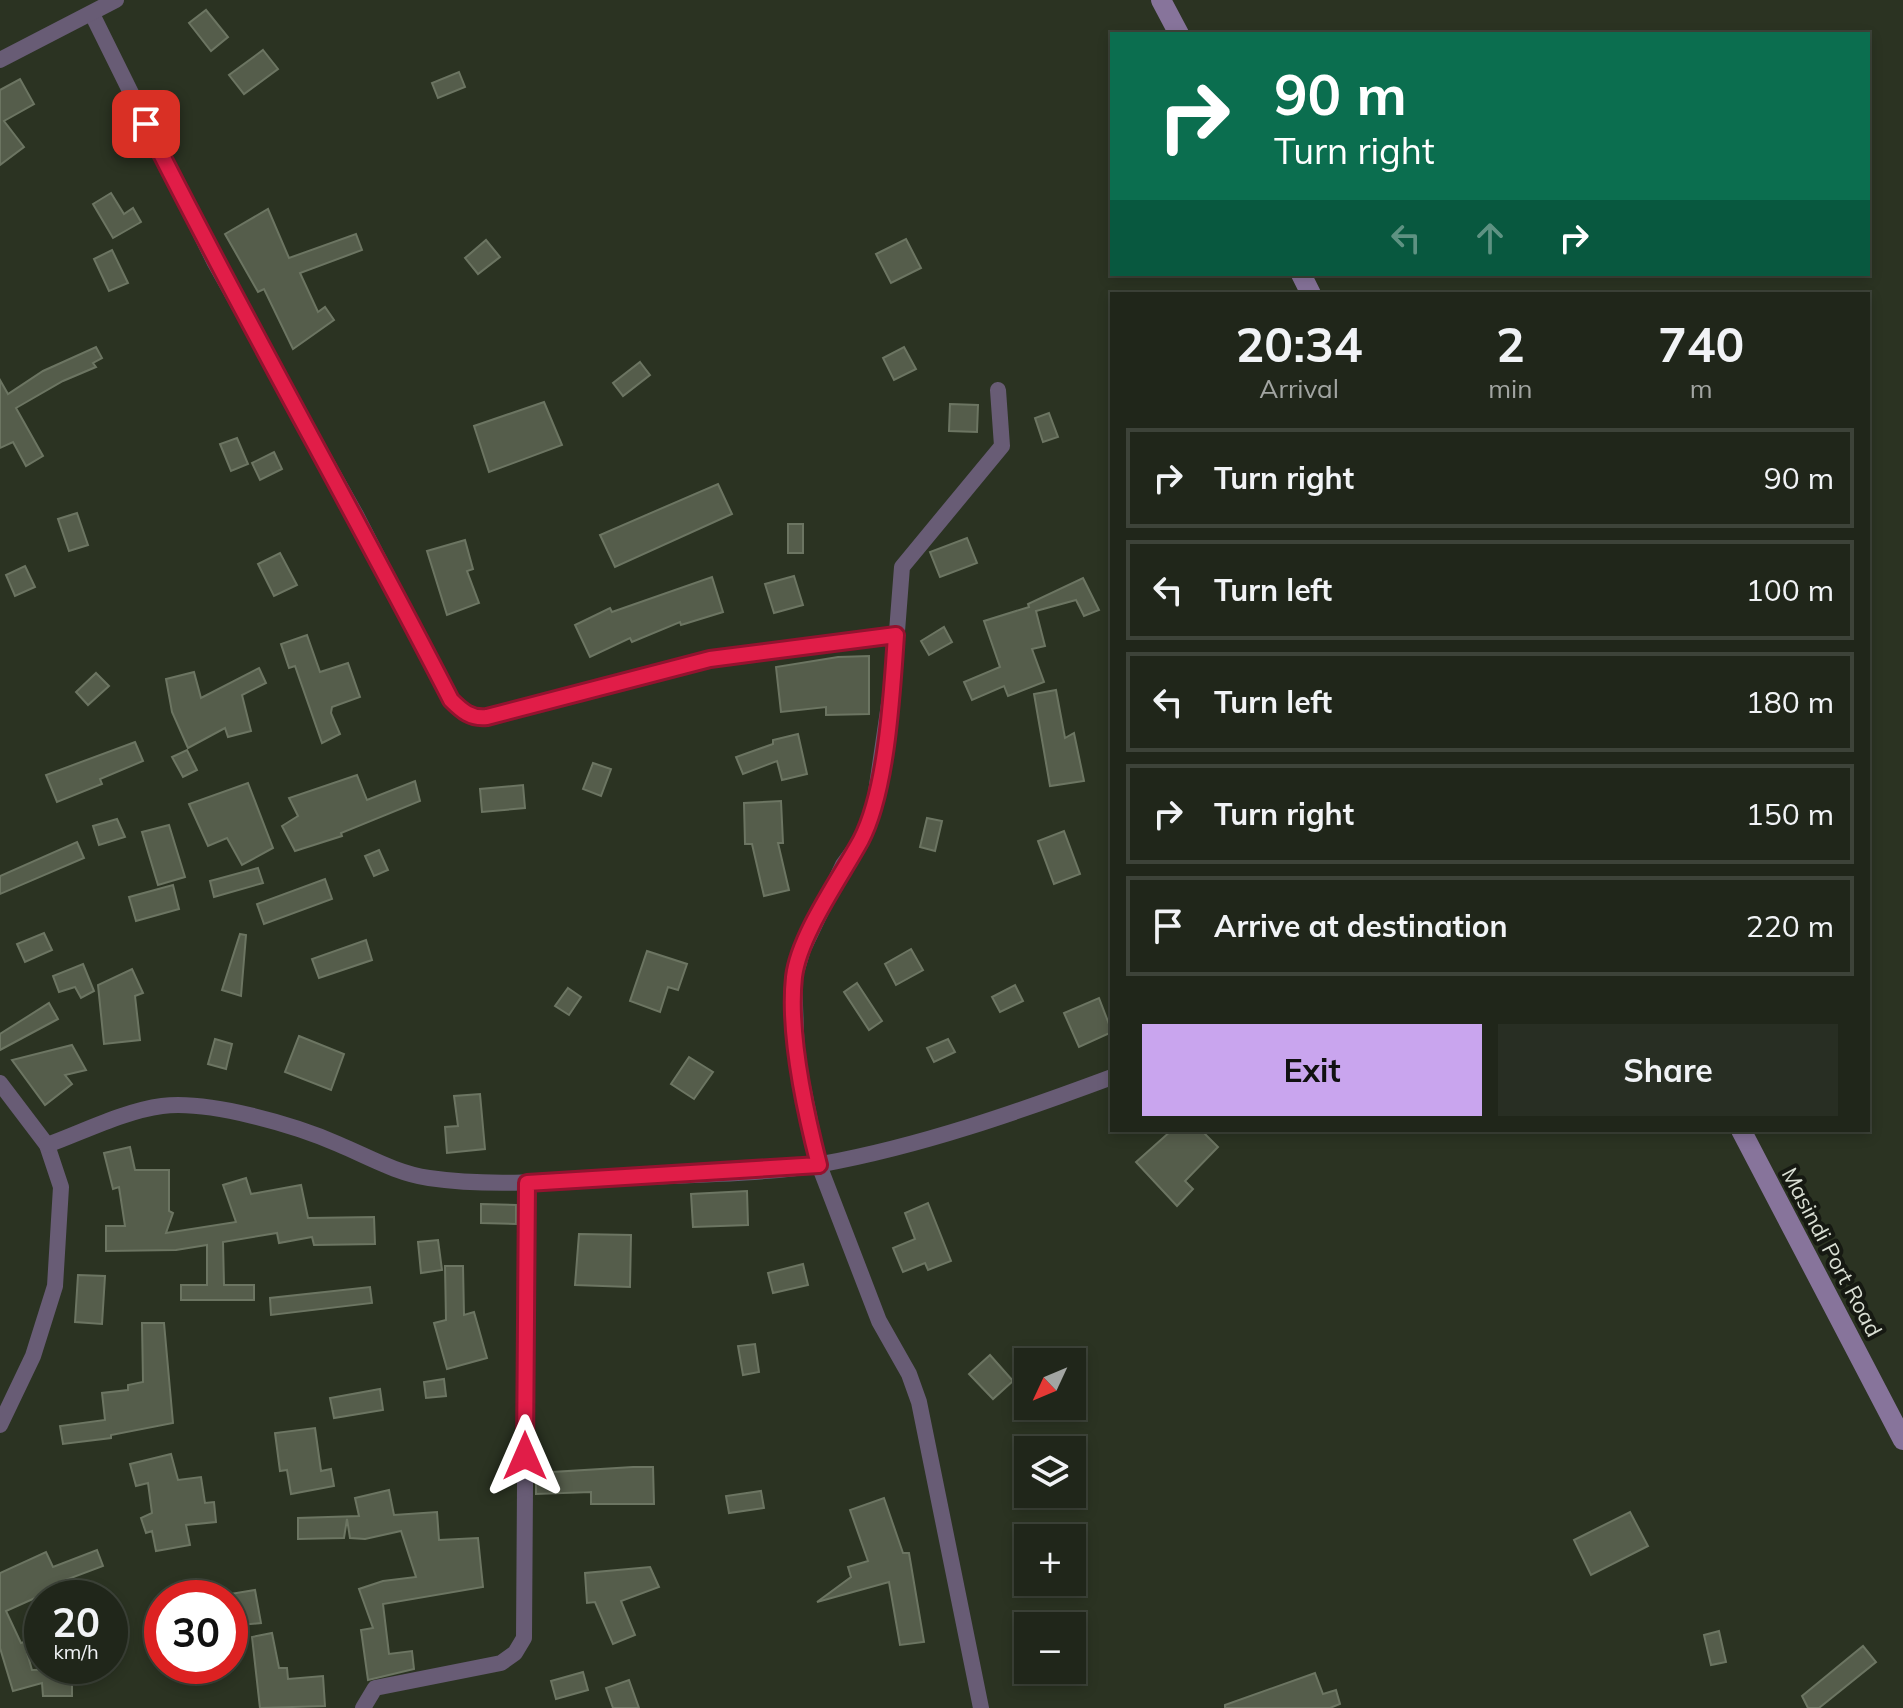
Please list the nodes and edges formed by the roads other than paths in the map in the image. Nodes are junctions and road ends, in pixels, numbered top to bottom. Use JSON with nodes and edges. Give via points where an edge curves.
{"nodes":[{"id":1,"x":116,"y":0,"type":"edge"},
{"id":2,"x":1161,"y":0,"type":"edge"},
{"id":3,"x":92,"y":14,"type":"junction"},
{"id":4,"x":1178,"y":32,"type":"edge"},
{"id":5,"x":0,"y":60,"type":"edge"},
{"id":6,"x":998,"y":390,"type":"dead end"},
{"id":7,"x":896,"y":635,"type":"junction"},
{"id":8,"x":1110,"y":1078,"type":"edge"},
{"id":9,"x":0,"y":1083,"type":"edge"},
{"id":10,"x":1742,"y":1132,"type":"edge"},
{"id":11,"x":47,"y":1145,"type":"junction"},
{"id":12,"x":819,"y":1165,"type":"junction"},
{"id":13,"x":527,"y":1183,"type":"junction"},
{"id":14,"x":0,"y":1425,"type":"edge"},
{"id":15,"x":1903,"y":1440,"type":"edge"},
{"id":16,"x":363,"y":1708,"type":"edge"},
{"id":17,"x":981,"y":1708,"type":"edge"}],
"edges":[{"from":1,"to":3,"type":"street"},
{"from":2,"to":4,"type":"main road"},
{"from":3,"to":5,"type":"street"},
{"from":3,"to":7,"type":"street","via":[[214,261],[356,515],[451,700],[463,711],[487,717],[710,659]]},
{"from":6,"to":7,"type":"street","via":[[1002,446],[902,567]]},
{"from":7,"to":12,"type":"street","via":[[874,806],[803,949],[794,979],[797,1057]]},
{"from":8,"to":12,"type":"street","via":[[934,1136]]},
{"from":9,"to":11,"type":"street"},
{"from":10,"to":15,"type":"main road","name":"Masindi Port Road"},
{"from":11,"to":13,"type":"street","via":[[158,1107],[187,1104],[337,1143],[385,1166],[428,1178]]},
{"from":11,"to":14,"type":"street","via":[[61,1187],[55,1286],[33,1356]]},
{"from":12,"to":13,"type":"street"},
{"from":12,"to":17,"type":"street","via":[[879,1321],[919,1402]]},
{"from":13,"to":16,"type":"street","via":[[524,1638],[501,1663],[375,1688]]}]}
